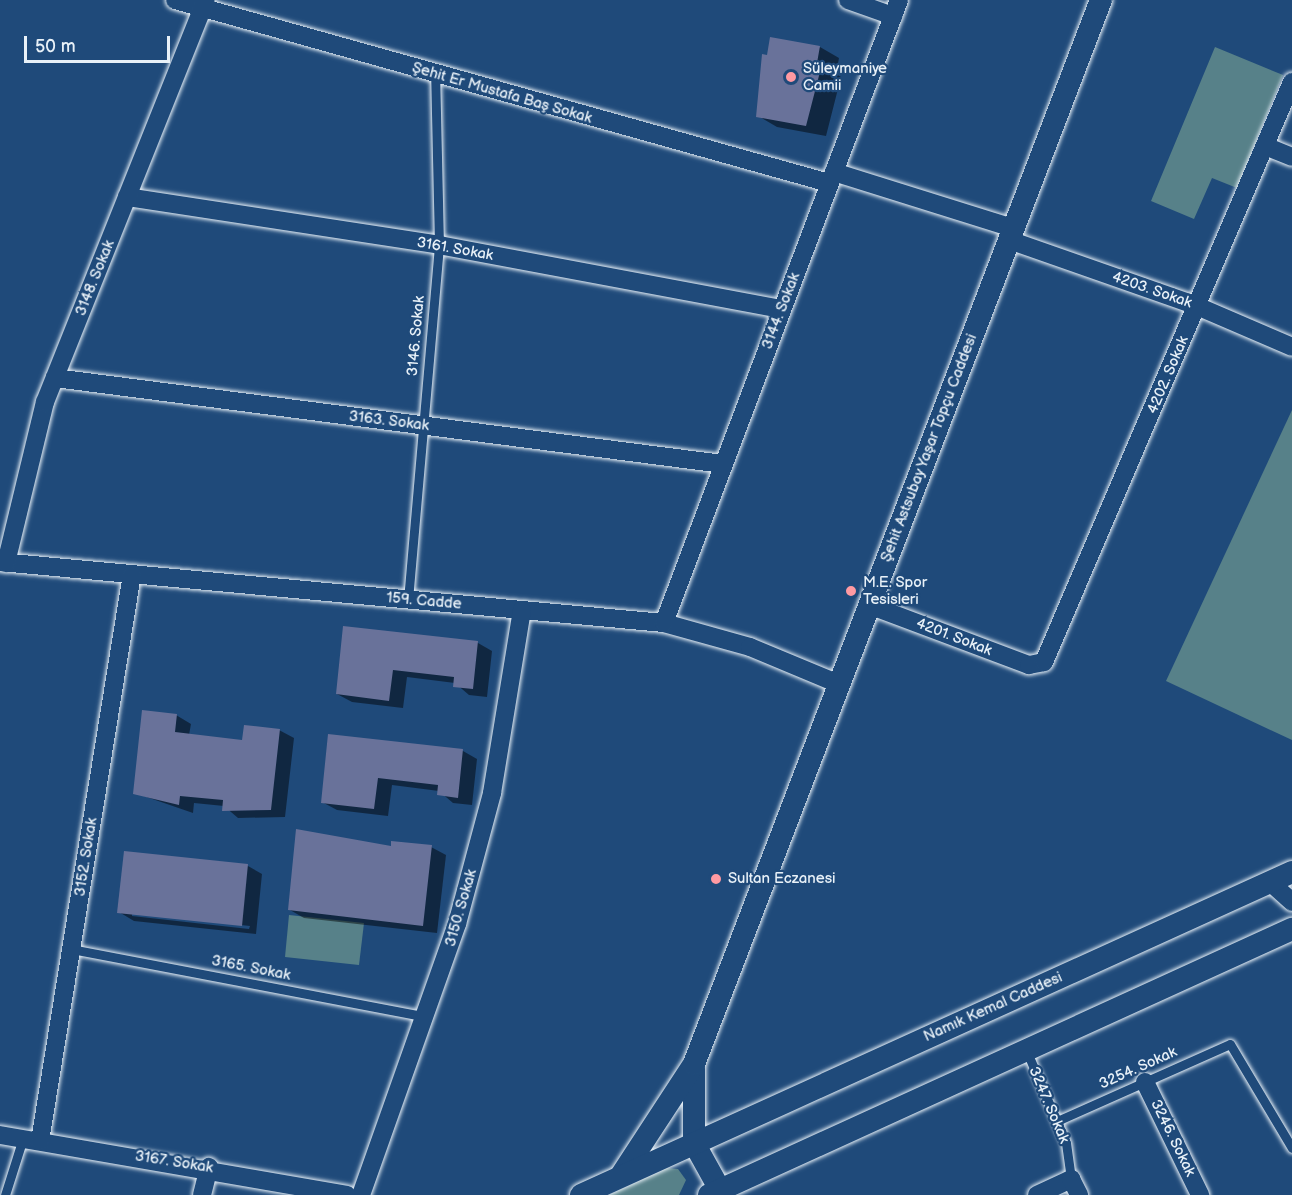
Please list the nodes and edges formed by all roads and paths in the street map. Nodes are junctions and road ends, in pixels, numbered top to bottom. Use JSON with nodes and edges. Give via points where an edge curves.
{"nodes":[{"id":1,"x":175,"y":0,"type":"edge"},
{"id":2,"x":848,"y":0,"type":"edge"},
{"id":3,"x":1101,"y":0,"type":"edge"},
{"id":4,"x":204,"y":5,"type":"edge"},
{"id":5,"x":896,"y":8,"type":"edge"},
{"id":6,"x":435,"y":74,"type":"junction"},
{"id":7,"x":1292,"y":82,"type":"edge"},
{"id":8,"x":1265,"y":147,"type":"junction"},
{"id":9,"x":1292,"y":157,"type":"edge"},
{"id":10,"x":832,"y":178,"type":"junction"},
{"id":11,"x":127,"y":197,"type":"junction"},
{"id":12,"x":1011,"y":234,"type":"junction"},
{"id":13,"x":439,"y":245,"type":"junction"},
{"id":14,"x":1197,"y":306,"type":"junction"},
{"id":15,"x":782,"y":309,"type":"junction"},
{"id":16,"x":1292,"y":347,"type":"edge"},
{"id":17,"x":55,"y":378,"type":"junction"},
{"id":18,"x":423,"y":426,"type":"junction"},
{"id":19,"x":723,"y":464,"type":"junction"},
{"id":20,"x":3,"y":562,"type":"edge"},
{"id":21,"x":132,"y":574,"type":"junction"},
{"id":22,"x":408,"y":600,"type":"junction"},
{"id":23,"x":869,"y":605,"type":"junction"},
{"id":24,"x":522,"y":610,"type":"junction"},
{"id":25,"x":664,"y":623,"type":"junction"},
{"id":26,"x":1040,"y":665,"type":"joint"},
{"id":27,"x":839,"y":684,"type":"junction"},
{"id":28,"x":1292,"y":872,"type":"edge"},
{"id":29,"x":1270,"y":882,"type":"junction"},
{"id":30,"x":1292,"y":902,"type":"edge"},
{"id":31,"x":1292,"y":929,"type":"edge"},
{"id":32,"x":71,"y":949,"type":"junction"},
{"id":33,"x":426,"y":1017,"type":"junction"},
{"id":34,"x":1026,"y":1049,"type":"junction"},
{"id":35,"x":694,"y":1064,"type":"junction"},
{"id":36,"x":1145,"y":1082,"type":"junction"},
{"id":37,"x":1057,"y":1121,"type":"junction"},
{"id":38,"x":0,"y":1135,"type":"edge"},
{"id":39,"x":31,"y":1139,"type":"junction"},
{"id":40,"x":694,"y":1143,"type":"junction"},
{"id":41,"x":1292,"y":1148,"type":"edge"},
{"id":42,"x":209,"y":1167,"type":"junction"},
{"id":43,"x":622,"y":1174,"type":"junction"},
{"id":44,"x":1075,"y":1187,"type":"edge"},
{"id":45,"x":718,"y":1193,"type":"edge"},
{"id":46,"x":5,"y":1195,"type":"edge"},
{"id":47,"x":202,"y":1195,"type":"edge"},
{"id":48,"x":347,"y":1195,"type":"edge"},
{"id":49,"x":361,"y":1195,"type":"edge"},
{"id":50,"x":581,"y":1195,"type":"edge"},
{"id":51,"x":1037,"y":1195,"type":"edge"},
{"id":52,"x":1200,"y":1195,"type":"edge"}],
"edges":[{"from":1,"to":4,"type":"street","name":"Şehit Er Mustafa Baş Sokak"},
{"from":2,"to":5,"type":"street"},
{"from":3,"to":12,"type":"street","name":"Şehit Astsubay Yaşar Topçu Caddesi"},
{"from":4,"to":6,"type":"street","name":"Şehit Er Mustafa Baş Sokak"},
{"from":4,"to":11,"type":"street","name":"3148. Sokak"},
{"from":5,"to":10,"type":"street","name":"3144. Sokak"},
{"from":6,"to":10,"type":"street","name":"Şehit Er Mustafa Baş Sokak"},
{"from":6,"to":13,"type":"lane","name":"3146. Sokak"},
{"from":7,"to":8,"type":"street","name":"4202. Sokak"},
{"from":8,"to":9,"type":"street"},
{"from":8,"to":14,"type":"street","name":"4202. Sokak"},
{"from":10,"to":12,"type":"street","name":"Şehit Er Mustafa Baş Sokak"},
{"from":10,"to":15,"type":"street","name":"3144. Sokak"},
{"from":11,"to":13,"type":"street","name":"3161. Sokak"},
{"from":11,"to":17,"type":"street","name":"3148. Sokak"},
{"from":12,"to":14,"type":"street","name":"4203. Sokak"},
{"from":12,"to":23,"type":"street","name":"Şehit Astsubay Yaşar Topçu Caddesi"},
{"from":13,"to":15,"type":"street","name":"3161. Sokak"},
{"from":13,"to":18,"type":"lane","name":"3146. Sokak"},
{"from":14,"to":16,"type":"street","name":"4203. Sokak"},
{"from":14,"to":26,"type":"street","name":"4202. Sokak"},
{"from":15,"to":19,"type":"street","name":"3144. Sokak"},
{"from":17,"to":18,"type":"street","name":"3163. Sokak"},
{"from":17,"to":20,"type":"street","name":"3148. Sokak","via":[[27,463]]},
{"from":18,"to":19,"type":"street","name":"3163. Sokak"},
{"from":18,"to":22,"type":"lane","name":"3146. Sokak"},
{"from":19,"to":25,"type":"street","name":"3144. Sokak"},
{"from":20,"to":21,"type":"street","name":"159. Cadde"},
{"from":21,"to":22,"type":"street","name":"159. Cadde"},
{"from":21,"to":32,"type":"street","name":"3152. Sokak"},
{"from":22,"to":24,"type":"street","name":"159. Cadde"},
{"from":23,"to":26,"type":"street","name":"4201. Sokak"},
{"from":23,"to":27,"type":"street","name":"Şehit Astsubay Yaşar Topçu Caddesi"},
{"from":24,"to":25,"type":"street","name":"159. Cadde"},
{"from":24,"to":33,"type":"street","name":"3150. Sokak","via":[[484,828]]},
{"from":25,"to":27,"type":"street","name":"159. Cadde","via":[[750,647]]},
{"from":27,"to":35,"type":"street","name":"Şehit Astsubay Yaşar Topçu Caddesi"},
{"from":28,"to":29,"type":"street","name":"Namık Kemal Caddesi"},
{"from":29,"to":30,"type":"street"},
{"from":29,"to":40,"type":"street","name":"Namık Kemal Caddesi"},
{"from":31,"to":34,"type":"street"},
{"from":32,"to":33,"type":"lane","name":"3165. Sokak"},
{"from":32,"to":39,"type":"street","name":"3152. Sokak"},
{"from":33,"to":49,"type":"street","name":"3150. Sokak"},
{"from":34,"to":37,"type":"lane","name":"3247. Sokak"},
{"from":34,"to":45,"type":"street"},
{"from":35,"to":40,"type":"street","name":"Şehit Astsubay Yaşar Topçu Caddesi"},
{"from":35,"to":43,"type":"street","name":"Şehit Astsubay Yaşar Topçu Caddesi"},
{"from":36,"to":37,"type":"lane","name":"3254. Sokak"},
{"from":36,"to":41,"type":"lane","name":"3254. Sokak","via":[[1232,1045]]},
{"from":36,"to":52,"type":"street","name":"3246. Sokak"},
{"from":37,"to":44,"type":"lane","name":"3247. Sokak","via":[[1069,1151]]},
{"from":38,"to":39,"type":"street","name":"3167. Sokak"},
{"from":39,"to":42,"type":"street","name":"3167. Sokak"},
{"from":39,"to":46,"type":"lane"},
{"from":40,"to":43,"type":"street","name":"Şehit Astsubay Yaşar Topçu Caddesi"},
{"from":40,"to":45,"type":"street","name":"Şehit Astsubay Yaşar Topçu Caddesi"},
{"from":42,"to":47,"type":"street"},
{"from":42,"to":48,"type":"street","name":"3167. Sokak"},
{"from":43,"to":50,"type":"street","name":"Şehit Astsubay Yaşar Topçu Caddesi"},
{"from":44,"to":51,"type":"street"}]}
